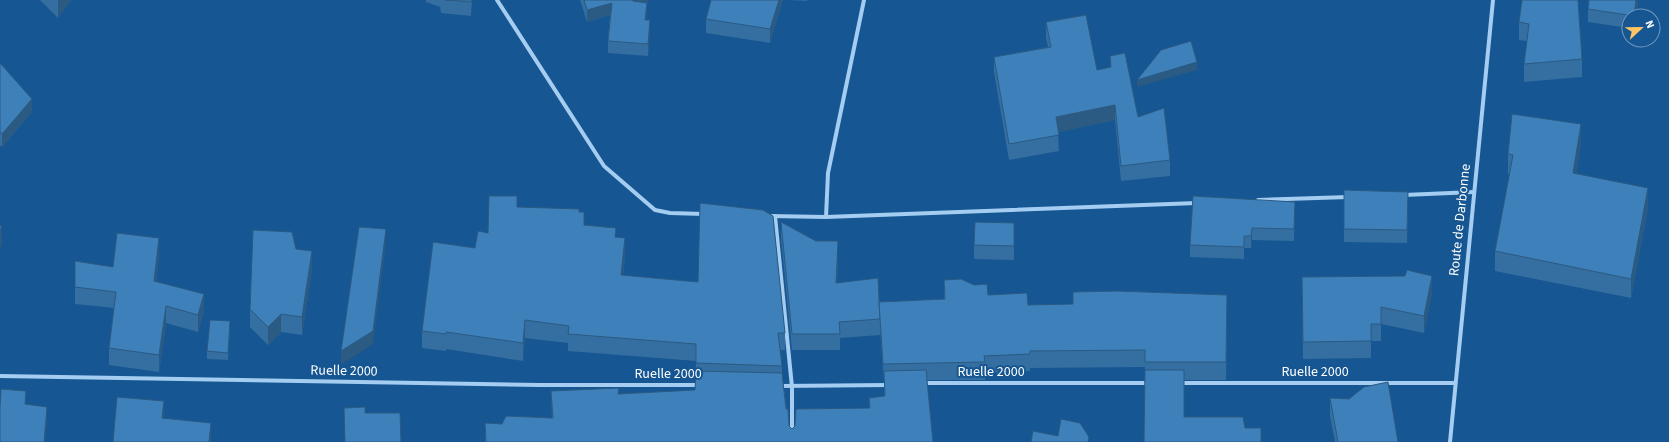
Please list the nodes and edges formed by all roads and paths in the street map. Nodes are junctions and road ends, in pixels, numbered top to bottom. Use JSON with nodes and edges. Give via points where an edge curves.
{"nodes":[{"id":1,"x":497,"y":0,"type":"edge"},
{"id":2,"x":864,"y":0,"type":"edge"},
{"id":3,"x":1493,"y":0,"type":"edge"},
{"id":4,"x":1474,"y":192,"type":"junction"},
{"id":5,"x":1395,"y":195,"type":"edge"},
{"id":6,"x":1356,"y":196,"type":"edge"},
{"id":7,"x":1253,"y":200,"type":"edge"},
{"id":8,"x":1205,"y":202,"type":"edge"},
{"id":9,"x":707,"y":214,"type":"edge"},
{"id":10,"x":760,"y":216,"type":"edge"},
{"id":11,"x":775,"y":216,"type":"junction"},
{"id":12,"x":826,"y":217,"type":"junction"},
{"id":13,"x":0,"y":376,"type":"edge"},
{"id":14,"x":1153,"y":383,"type":"edge"},
{"id":15,"x":1177,"y":383,"type":"edge"},
{"id":16,"x":1455,"y":383,"type":"junction"},
{"id":17,"x":891,"y":384,"type":"edge"},
{"id":18,"x":915,"y":384,"type":"edge"},
{"id":19,"x":707,"y":385,"type":"edge"},
{"id":20,"x":774,"y":386,"type":"edge"},
{"id":21,"x":792,"y":387,"type":"junction"},
{"id":22,"x":792,"y":442,"type":"edge"},
{"id":23,"x":1450,"y":442,"type":"edge"}],
"edges":[{"from":1,"to":9,"type":"street","via":[[604,166],[655,210]]},
{"from":2,"to":12,"type":"street","via":[[828,173]]},
{"from":3,"to":4,"type":"street","name":"Route de Darbonne"},
{"from":4,"to":5,"type":"street"},
{"from":4,"to":16,"type":"street","name":"Route de Darbonne"},
{"from":6,"to":7,"type":"street"},
{"from":8,"to":12,"type":"street"},
{"from":10,"to":11,"type":"street"},
{"from":11,"to":12,"type":"street"},
{"from":11,"to":21,"type":"street"},
{"from":13,"to":19,"type":"street","name":"Ruelle 2000","via":[[539,385]]},
{"from":14,"to":18,"type":"street","name":"Ruelle 2000"},
{"from":15,"to":16,"type":"street","name":"Ruelle 2000"},
{"from":16,"to":23,"type":"street","name":"Route de Darbonne"},
{"from":17,"to":21,"type":"street"},
{"from":20,"to":21,"type":"street"},
{"from":21,"to":22,"type":"street"}]}
